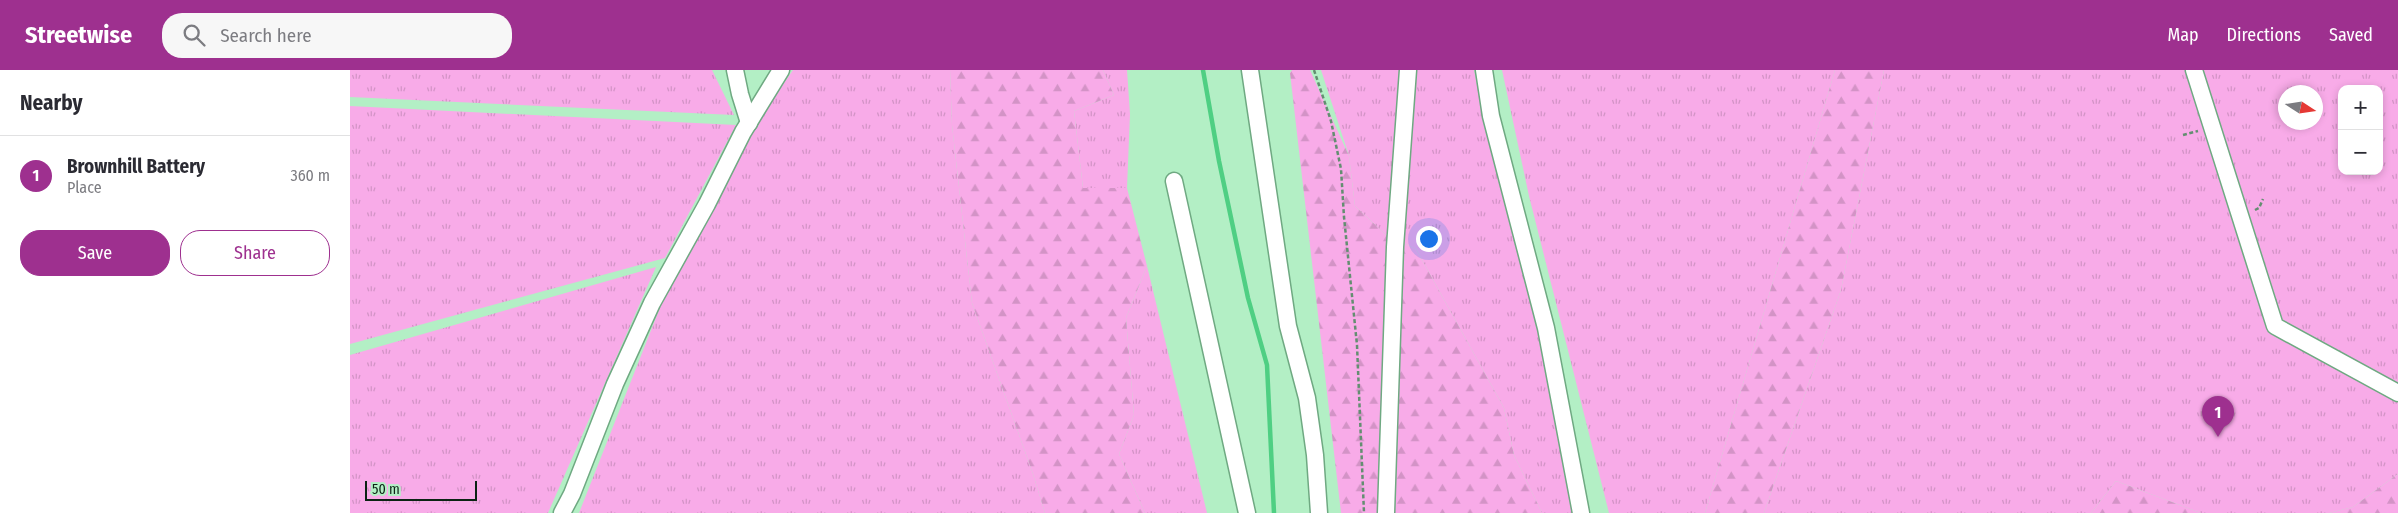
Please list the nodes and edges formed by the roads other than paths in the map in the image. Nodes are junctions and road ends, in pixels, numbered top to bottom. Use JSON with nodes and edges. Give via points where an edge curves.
{"nodes":[{"id":1,"x":735,"y":70,"type":"edge"},
{"id":2,"x":781,"y":70,"type":"edge"},
{"id":3,"x":1250,"y":70,"type":"edge"},
{"id":4,"x":1408,"y":70,"type":"edge"},
{"id":5,"x":1484,"y":70,"type":"edge"},
{"id":6,"x":2194,"y":70,"type":"edge"},
{"id":7,"x":748,"y":123,"type":"junction"},
{"id":8,"x":1174,"y":181,"type":"dead end"},
{"id":9,"x":2398,"y":394,"type":"edge"},
{"id":10,"x":562,"y":513,"type":"edge"},
{"id":11,"x":1247,"y":513,"type":"edge"},
{"id":12,"x":1319,"y":513,"type":"edge"},
{"id":13,"x":1386,"y":513,"type":"edge"},
{"id":14,"x":1581,"y":513,"type":"edge"}],
"edges":[{"from":1,"to":7,"type":"street"},
{"from":2,"to":7,"type":"street"},
{"from":3,"to":12,"type":"street","via":[[1288,326],[1307,398]]},
{"from":4,"to":13,"type":"street","via":[[1394,247]]},
{"from":5,"to":14,"type":"street","via":[[1491,116],[1546,328]]},
{"from":6,"to":9,"type":"street","via":[[2275,326]]},
{"from":7,"to":10,"type":"street","via":[[708,204],[652,303]]},
{"from":8,"to":11,"type":"street"}]}
